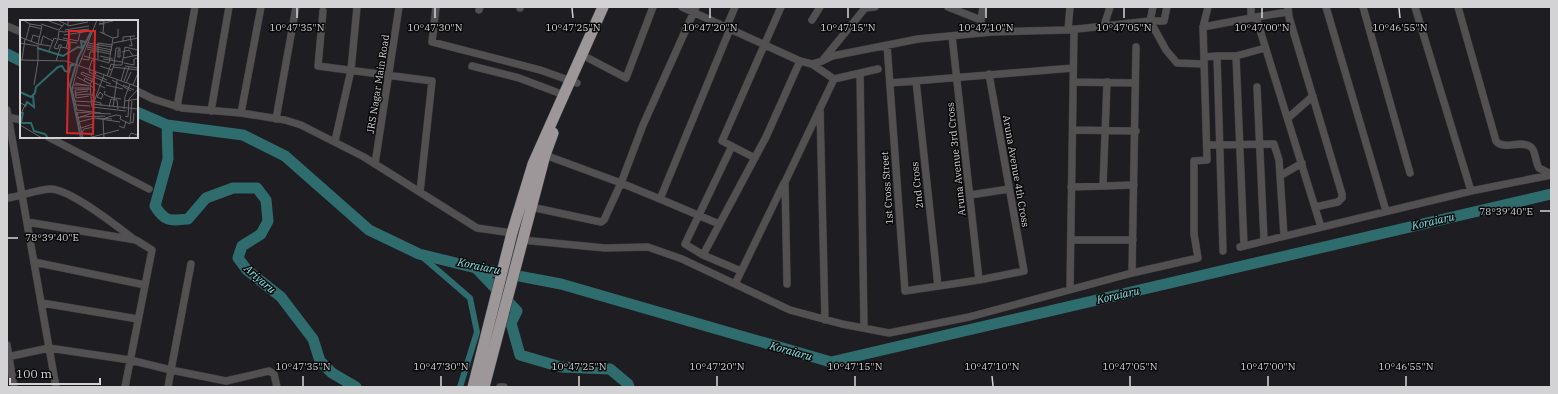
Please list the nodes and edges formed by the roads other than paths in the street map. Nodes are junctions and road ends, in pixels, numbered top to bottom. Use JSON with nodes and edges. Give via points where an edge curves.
{"nodes":[{"id":1,"x":195,"y":7,"type":"edge"},
{"id":2,"x":229,"y":7,"type":"edge"},
{"id":3,"x":260,"y":7,"type":"edge"},
{"id":4,"x":296,"y":7,"type":"edge"},
{"id":5,"x":357,"y":7,"type":"edge"},
{"id":6,"x":399,"y":7,"type":"edge"},
{"id":7,"x":436,"y":7,"type":"edge"},
{"id":8,"x":602,"y":7,"type":"edge"},
{"id":9,"x":610,"y":7,"type":"edge"},
{"id":10,"x":653,"y":7,"type":"edge"},
{"id":11,"x":682,"y":7,"type":"edge"},
{"id":12,"x":735,"y":7,"type":"edge"},
{"id":13,"x":781,"y":7,"type":"edge"},
{"id":14,"x":820,"y":7,"type":"edge"},
{"id":15,"x":876,"y":7,"type":"edge"},
{"id":16,"x":948,"y":7,"type":"edge"},
{"id":17,"x":984,"y":7,"type":"edge"},
{"id":18,"x":1070,"y":7,"type":"edge"},
{"id":19,"x":1110,"y":7,"type":"edge"},
{"id":20,"x":1153,"y":7,"type":"edge"},
{"id":21,"x":1167,"y":7,"type":"edge"},
{"id":22,"x":1208,"y":7,"type":"edge"},
{"id":23,"x":1250,"y":7,"type":"edge"},
{"id":24,"x":1326,"y":7,"type":"edge"},
{"id":25,"x":1363,"y":7,"type":"edge"},
{"id":26,"x":1415,"y":7,"type":"edge"},
{"id":27,"x":1458,"y":7,"type":"edge"},
{"id":28,"x":866,"y":8,"type":"edge"},
{"id":29,"x":1288,"y":9,"type":"edge"},
{"id":30,"x":695,"y":10,"type":"edge"},
{"id":31,"x":323,"y":11,"type":"dead end"},
{"id":32,"x":1254,"y":18,"type":"junction"},
{"id":33,"x":812,"y":20,"type":"dead end"},
{"id":34,"x":981,"y":20,"type":"junction"},
{"id":35,"x":1150,"y":21,"type":"junction"},
{"id":36,"x":7,"y":26,"type":"edge"},
{"id":37,"x":1104,"y":26,"type":"junction"},
{"id":38,"x":1203,"y":27,"type":"junction"},
{"id":39,"x":728,"y":28,"type":"junction"},
{"id":40,"x":1071,"y":29,"type":"junction"},
{"id":41,"x":20,"y":32,"type":"edge"},
{"id":42,"x":982,"y":33,"type":"junction"},
{"id":43,"x":952,"y":36,"type":"junction"},
{"id":44,"x":888,"y":45,"type":"junction"},
{"id":45,"x":765,"y":46,"type":"junction"},
{"id":46,"x":1136,"y":47,"type":"dead end"},
{"id":47,"x":1265,"y":48,"type":"junction"},
{"id":48,"x":1217,"y":56,"type":"junction"},
{"id":49,"x":1236,"y":56,"type":"junction"},
{"id":50,"x":588,"y":58,"type":"junction"},
{"id":51,"x":1204,"y":60,"type":"junction"},
{"id":52,"x":822,"y":61,"type":"junction"},
{"id":53,"x":800,"y":62,"type":"junction"},
{"id":54,"x":812,"y":64,"type":"junction"},
{"id":55,"x":472,"y":66,"type":"dead end"},
{"id":56,"x":1073,"y":68,"type":"junction"},
{"id":57,"x":878,"y":69,"type":"dead end"},
{"id":58,"x":351,"y":70,"type":"junction"},
{"id":59,"x":860,"y":73,"type":"junction"},
{"id":60,"x":989,"y":74,"type":"junction"},
{"id":61,"x":390,"y":76,"type":"junction"},
{"id":62,"x":957,"y":78,"type":"junction"},
{"id":63,"x":834,"y":79,"type":"junction"},
{"id":64,"x":916,"y":81,"type":"junction"},
{"id":65,"x":574,"y":82,"type":"junction"},
{"id":66,"x":1073,"y":82,"type":"junction"},
{"id":67,"x":1107,"y":82,"type":"junction"},
{"id":68,"x":890,"y":83,"type":"junction"},
{"id":69,"x":1135,"y":83,"type":"junction"},
{"id":70,"x":1257,"y":87,"type":"dead end"},
{"id":71,"x":138,"y":92,"type":"edge"},
{"id":72,"x":564,"y":95,"type":"junction"},
{"id":73,"x":1313,"y":96,"type":"junction"},
{"id":74,"x":177,"y":107,"type":"junction"},
{"id":75,"x":820,"y":107,"type":"junction"},
{"id":76,"x":211,"y":111,"type":"junction"},
{"id":77,"x":241,"y":112,"type":"junction"},
{"id":78,"x":8,"y":113,"type":"edge"},
{"id":79,"x":1288,"y":118,"type":"junction"},
{"id":80,"x":20,"y":119,"type":"edge"},
{"id":81,"x":276,"y":119,"type":"junction"},
{"id":82,"x":1074,"y":130,"type":"junction"},
{"id":83,"x":1104,"y":131,"type":"junction"},
{"id":84,"x":1136,"y":131,"type":"junction"},
{"id":85,"x":50,"y":138,"type":"edge"},
{"id":86,"x":335,"y":141,"type":"junction"},
{"id":87,"x":1260,"y":143,"type":"junction"},
{"id":88,"x":1220,"y":144,"type":"junction"},
{"id":89,"x":1239,"y":144,"type":"junction"},
{"id":90,"x":1207,"y":145,"type":"junction"},
{"id":91,"x":732,"y":146,"type":"junction"},
{"id":92,"x":545,"y":155,"type":"junction"},
{"id":93,"x":755,"y":158,"type":"junction"},
{"id":94,"x":1302,"y":163,"type":"junction"},
{"id":95,"x":375,"y":164,"type":"junction"},
{"id":96,"x":1410,"y":173,"type":"dead end"},
{"id":97,"x":1551,"y":174,"type":"edge"},
{"id":98,"x":1280,"y":176,"type":"junction"},
{"id":99,"x":785,"y":182,"type":"junction"},
{"id":100,"x":621,"y":183,"type":"junction"},
{"id":101,"x":1134,"y":185,"type":"junction"},
{"id":102,"x":1104,"y":186,"type":"junction"},
{"id":103,"x":1072,"y":187,"type":"junction"},
{"id":104,"x":149,"y":189,"type":"dead end"},
{"id":105,"x":1009,"y":189,"type":"junction"},
{"id":106,"x":1471,"y":191,"type":"junction"},
{"id":107,"x":420,"y":192,"type":"junction"},
{"id":108,"x":970,"y":195,"type":"junction"},
{"id":109,"x":22,"y":196,"type":"junction"},
{"id":110,"x":7,"y":198,"type":"edge"},
{"id":111,"x":660,"y":199,"type":"junction"},
{"id":112,"x":531,"y":207,"type":"junction"},
{"id":113,"x":1315,"y":207,"type":"junction"},
{"id":114,"x":1386,"y":211,"type":"junction"},
{"id":115,"x":699,"y":216,"type":"junction"},
{"id":116,"x":27,"y":222,"type":"junction"},
{"id":117,"x":719,"y":224,"type":"junction"},
{"id":118,"x":1321,"y":227,"type":"junction"},
{"id":119,"x":1284,"y":236,"type":"junction"},
{"id":120,"x":511,"y":237,"type":"junction"},
{"id":121,"x":136,"y":240,"type":"junction"},
{"id":122,"x":1071,"y":240,"type":"junction"},
{"id":123,"x":1132,"y":240,"type":"junction"},
{"id":124,"x":1264,"y":240,"type":"junction"},
{"id":125,"x":522,"y":243,"type":"junction"},
{"id":126,"x":1223,"y":251,"type":"dead end"},
{"id":127,"x":703,"y":255,"type":"junction"},
{"id":128,"x":34,"y":262,"type":"junction"},
{"id":129,"x":191,"y":264,"type":"dead end"},
{"id":130,"x":741,"y":272,"type":"junction"},
{"id":131,"x":1132,"y":273,"type":"junction"},
{"id":132,"x":979,"y":280,"type":"junction"},
{"id":133,"x":735,"y":284,"type":"junction"},
{"id":134,"x":787,"y":284,"type":"dead end"},
{"id":135,"x":145,"y":285,"type":"junction"},
{"id":136,"x":938,"y":286,"type":"junction"},
{"id":137,"x":1070,"y":289,"type":"junction"},
{"id":138,"x":42,"y":303,"type":"junction"},
{"id":139,"x":138,"y":319,"type":"junction"},
{"id":140,"x":825,"y":320,"type":"junction"},
{"id":141,"x":864,"y":328,"type":"junction"},
{"id":142,"x":491,"y":340,"type":"junction"},
{"id":143,"x":7,"y":345,"type":"edge"},
{"id":144,"x":49,"y":348,"type":"junction"},
{"id":145,"x":8,"y":356,"type":"edge"},
{"id":146,"x":130,"y":360,"type":"junction"},
{"id":147,"x":171,"y":370,"type":"junction"},
{"id":148,"x":14,"y":387,"type":"edge"},
{"id":149,"x":57,"y":387,"type":"edge"},
{"id":150,"x":125,"y":387,"type":"edge"},
{"id":151,"x":168,"y":387,"type":"edge"},
{"id":152,"x":277,"y":387,"type":"edge"},
{"id":153,"x":473,"y":387,"type":"edge"},
{"id":154,"x":484,"y":387,"type":"edge"},
{"id":155,"x":500,"y":387,"type":"edge"},
{"id":156,"x":504,"y":387,"type":"edge"}],
"edges":[{"from":1,"to":74,"type":"street"},
{"from":2,"to":76,"type":"street"},
{"from":3,"to":77,"type":"street"},
{"from":4,"to":81,"type":"street"},
{"from":5,"to":58,"type":"street"},
{"from":6,"to":61,"type":"street","name":"JRS Nagar Main Road"},
{"from":7,"to":65,"type":"street","via":[[432,42],[540,70]]},
{"from":8,"to":65,"type":"highway"},
{"from":9,"to":50,"type":"highway"},
{"from":10,"to":50,"type":"street","via":[[626,78]]},
{"from":11,"to":30,"type":"street"},
{"from":12,"to":39,"type":"street"},
{"from":13,"to":45,"type":"street"},
{"from":14,"to":33,"type":"street"},
{"from":15,"to":28,"type":"street"},
{"from":16,"to":34,"type":"street"},
{"from":17,"to":34,"type":"street"},
{"from":18,"to":40,"type":"street"},
{"from":19,"to":37,"type":"street"},
{"from":20,"to":35,"type":"street"},
{"from":21,"to":35,"type":"street","via":[[1164,21]]},
{"from":22,"to":38,"type":"street"},
{"from":23,"to":32,"type":"street"},
{"from":24,"to":114,"type":"street"},
{"from":25,"to":96,"type":"street"},
{"from":26,"to":106,"type":"street"},
{"from":27,"to":97,"type":"street","via":[[1496,141],[1501,144],[1530,146],[1539,168]]},
{"from":28,"to":52,"type":"street"},
{"from":29,"to":32,"type":"street"},
{"from":29,"to":73,"type":"street"},
{"from":30,"to":39,"type":"street"},
{"from":30,"to":100,"type":"street","via":[[643,125]]},
{"from":31,"to":58,"type":"street","via":[[318,66]]},
{"from":32,"to":38,"type":"street"},
{"from":32,"to":47,"type":"street"},
{"from":34,"to":42,"type":"street"},
{"from":35,"to":37,"type":"street"},
{"from":35,"to":51,"type":"street","via":[[1166,50],[1177,63]]},
{"from":36,"to":41,"type":"street"},
{"from":37,"to":40,"type":"street"},
{"from":38,"to":51,"type":"street"},
{"from":39,"to":45,"type":"street"},
{"from":39,"to":111,"type":"street"},
{"from":40,"to":42,"type":"street"},
{"from":40,"to":56,"type":"street"},
{"from":42,"to":43,"type":"street"},
{"from":43,"to":44,"type":"street"},
{"from":43,"to":62,"type":"street","name":"Aruna Avenue 3rd Cross"},
{"from":44,"to":52,"type":"street","via":[[832,56]]},
{"from":44,"to":68,"type":"street","name":"1st Cross Street"},
{"from":45,"to":53,"type":"street"},
{"from":45,"to":91,"type":"street","via":[[722,141]]},
{"from":46,"to":69,"type":"street"},
{"from":47,"to":49,"type":"street"},
{"from":47,"to":79,"type":"street"},
{"from":48,"to":49,"type":"street"},
{"from":48,"to":51,"type":"street"},
{"from":48,"to":88,"type":"street"},
{"from":49,"to":89,"type":"street"},
{"from":50,"to":65,"type":"highway"},
{"from":51,"to":90,"type":"street"},
{"from":52,"to":54,"type":"street"},
{"from":53,"to":54,"type":"street"},
{"from":53,"to":93,"type":"street"},
{"from":54,"to":63,"type":"street"},
{"from":55,"to":72,"type":"street","via":[[519,78]]},
{"from":56,"to":60,"type":"street"},
{"from":56,"to":66,"type":"street"},
{"from":57,"to":59,"type":"street"},
{"from":58,"to":61,"type":"street"},
{"from":58,"to":86,"type":"street"},
{"from":59,"to":63,"type":"street"},
{"from":59,"to":141,"type":"street"},
{"from":60,"to":62,"type":"street"},
{"from":60,"to":105,"type":"street","name":"Aruna Avenue 4th Cross"},
{"from":61,"to":95,"type":"street","name":"JRS Nagar Main Road"},
{"from":61,"to":107,"type":"street","via":[[432,81]]},
{"from":62,"to":64,"type":"street"},
{"from":62,"to":108,"type":"street","name":"Aruna Avenue 3rd Cross"},
{"from":63,"to":75,"type":"street"},
{"from":64,"to":68,"type":"street"},
{"from":64,"to":136,"type":"street","name":"2nd Cross"},
{"from":65,"to":72,"type":"highway"},
{"from":65,"to":92,"type":"highway"},
{"from":66,"to":67,"type":"street"},
{"from":66,"to":82,"type":"street"},
{"from":67,"to":69,"type":"street"},
{"from":67,"to":83,"type":"street"},
{"from":68,"to":136,"type":"street","name":"1st Cross Street","via":[[905,291]]},
{"from":69,"to":84,"type":"street"},
{"from":70,"to":87,"type":"street"},
{"from":71,"to":74,"type":"street"},
{"from":72,"to":120,"type":"highway","via":[[532,164]]},
{"from":73,"to":79,"type":"street"},
{"from":73,"to":113,"type":"street","via":[[1342,198],[1338,202]]},
{"from":74,"to":76,"type":"street"},
{"from":75,"to":99,"type":"street"},
{"from":75,"to":140,"type":"street"},
{"from":76,"to":77,"type":"street"},
{"from":77,"to":81,"type":"street"},
{"from":78,"to":80,"type":"street"},
{"from":78,"to":109,"type":"street"},
{"from":79,"to":94,"type":"street"},
{"from":81,"to":86,"type":"street","via":[[301,124]]},
{"from":82,"to":83,"type":"street"},
{"from":82,"to":103,"type":"street"},
{"from":83,"to":84,"type":"street"},
{"from":83,"to":102,"type":"street"},
{"from":84,"to":101,"type":"street"},
{"from":85,"to":104,"type":"street"},
{"from":86,"to":95,"type":"street"},
{"from":87,"to":89,"type":"street"},
{"from":87,"to":98,"type":"street","via":[[1272,143],[1276,147]]},
{"from":87,"to":124,"type":"street"},
{"from":88,"to":89,"type":"street"},
{"from":88,"to":90,"type":"street"},
{"from":88,"to":126,"type":"street"},
{"from":89,"to":124,"type":"street","via":[[1242,247]]},
{"from":90,"to":131,"type":"street","via":[[1207,160],[1194,161],[1194,234],[1198,258]]},
{"from":91,"to":93,"type":"street"},
{"from":91,"to":115,"type":"street"},
{"from":92,"to":100,"type":"street"},
{"from":92,"to":112,"type":"highway"},
{"from":93,"to":117,"type":"street"},
{"from":94,"to":98,"type":"street"},
{"from":94,"to":113,"type":"street"},
{"from":95,"to":107,"type":"street"},
{"from":97,"to":106,"type":"street"},
{"from":98,"to":119,"type":"street"},
{"from":99,"to":130,"type":"street"},
{"from":99,"to":134,"type":"street"},
{"from":100,"to":111,"type":"street"},
{"from":100,"to":112,"type":"street","via":[[601,222]]},
{"from":101,"to":102,"type":"street"},
{"from":101,"to":123,"type":"street"},
{"from":102,"to":103,"type":"street"},
{"from":103,"to":122,"type":"street"},
{"from":105,"to":108,"type":"street"},
{"from":105,"to":132,"type":"street","name":"Aruna Avenue 4th Cross","via":[[1024,271]]},
{"from":106,"to":114,"type":"street"},
{"from":107,"to":120,"type":"street","via":[[477,228]]},
{"from":108,"to":132,"type":"street","name":"Aruna Avenue 3rd Cross"},
{"from":109,"to":110,"type":"street"},
{"from":109,"to":116,"type":"street"},
{"from":109,"to":121,"type":"street","via":[[50,189],[61,191]]},
{"from":111,"to":115,"type":"street"},
{"from":112,"to":125,"type":"highway"},
{"from":113,"to":118,"type":"street"},
{"from":114,"to":118,"type":"street"},
{"from":115,"to":117,"type":"street"},
{"from":115,"to":127,"type":"street","via":[[685,244]]},
{"from":116,"to":121,"type":"street"},
{"from":116,"to":128,"type":"street"},
{"from":117,"to":127,"type":"street"},
{"from":118,"to":119,"type":"street"},
{"from":119,"to":124,"type":"street"},
{"from":120,"to":142,"type":"highway"},
{"from":121,"to":135,"type":"street","via":[[152,250]]},
{"from":122,"to":123,"type":"street"},
{"from":122,"to":137,"type":"street"},
{"from":123,"to":131,"type":"street"},
{"from":125,"to":133,"type":"street","via":[[606,248],[648,247],[682,259]]},
{"from":125,"to":142,"type":"highway"},
{"from":127,"to":130,"type":"street"},
{"from":128,"to":135,"type":"street"},
{"from":128,"to":138,"type":"street"},
{"from":129,"to":147,"type":"street"},
{"from":130,"to":133,"type":"street"},
{"from":131,"to":137,"type":"street"},
{"from":132,"to":136,"type":"street"},
{"from":133,"to":140,"type":"street","via":[[790,310]]},
{"from":135,"to":139,"type":"street"},
{"from":137,"to":141,"type":"street","via":[[912,330],[889,333]]},
{"from":138,"to":139,"type":"street"},
{"from":138,"to":144,"type":"street"},
{"from":139,"to":146,"type":"street"},
{"from":140,"to":141,"type":"street"},
{"from":142,"to":153,"type":"highway"},
{"from":142,"to":154,"type":"highway"},
{"from":143,"to":145,"type":"street"},
{"from":144,"to":145,"type":"street"},
{"from":144,"to":146,"type":"street"},
{"from":144,"to":149,"type":"street"},
{"from":145,"to":148,"type":"street"},
{"from":146,"to":147,"type":"street"},
{"from":146,"to":150,"type":"street"},
{"from":147,"to":151,"type":"street"},
{"from":147,"to":152,"type":"street","via":[[226,381],[269,371],[274,374]]},
{"from":155,"to":156,"type":"street"}]}
